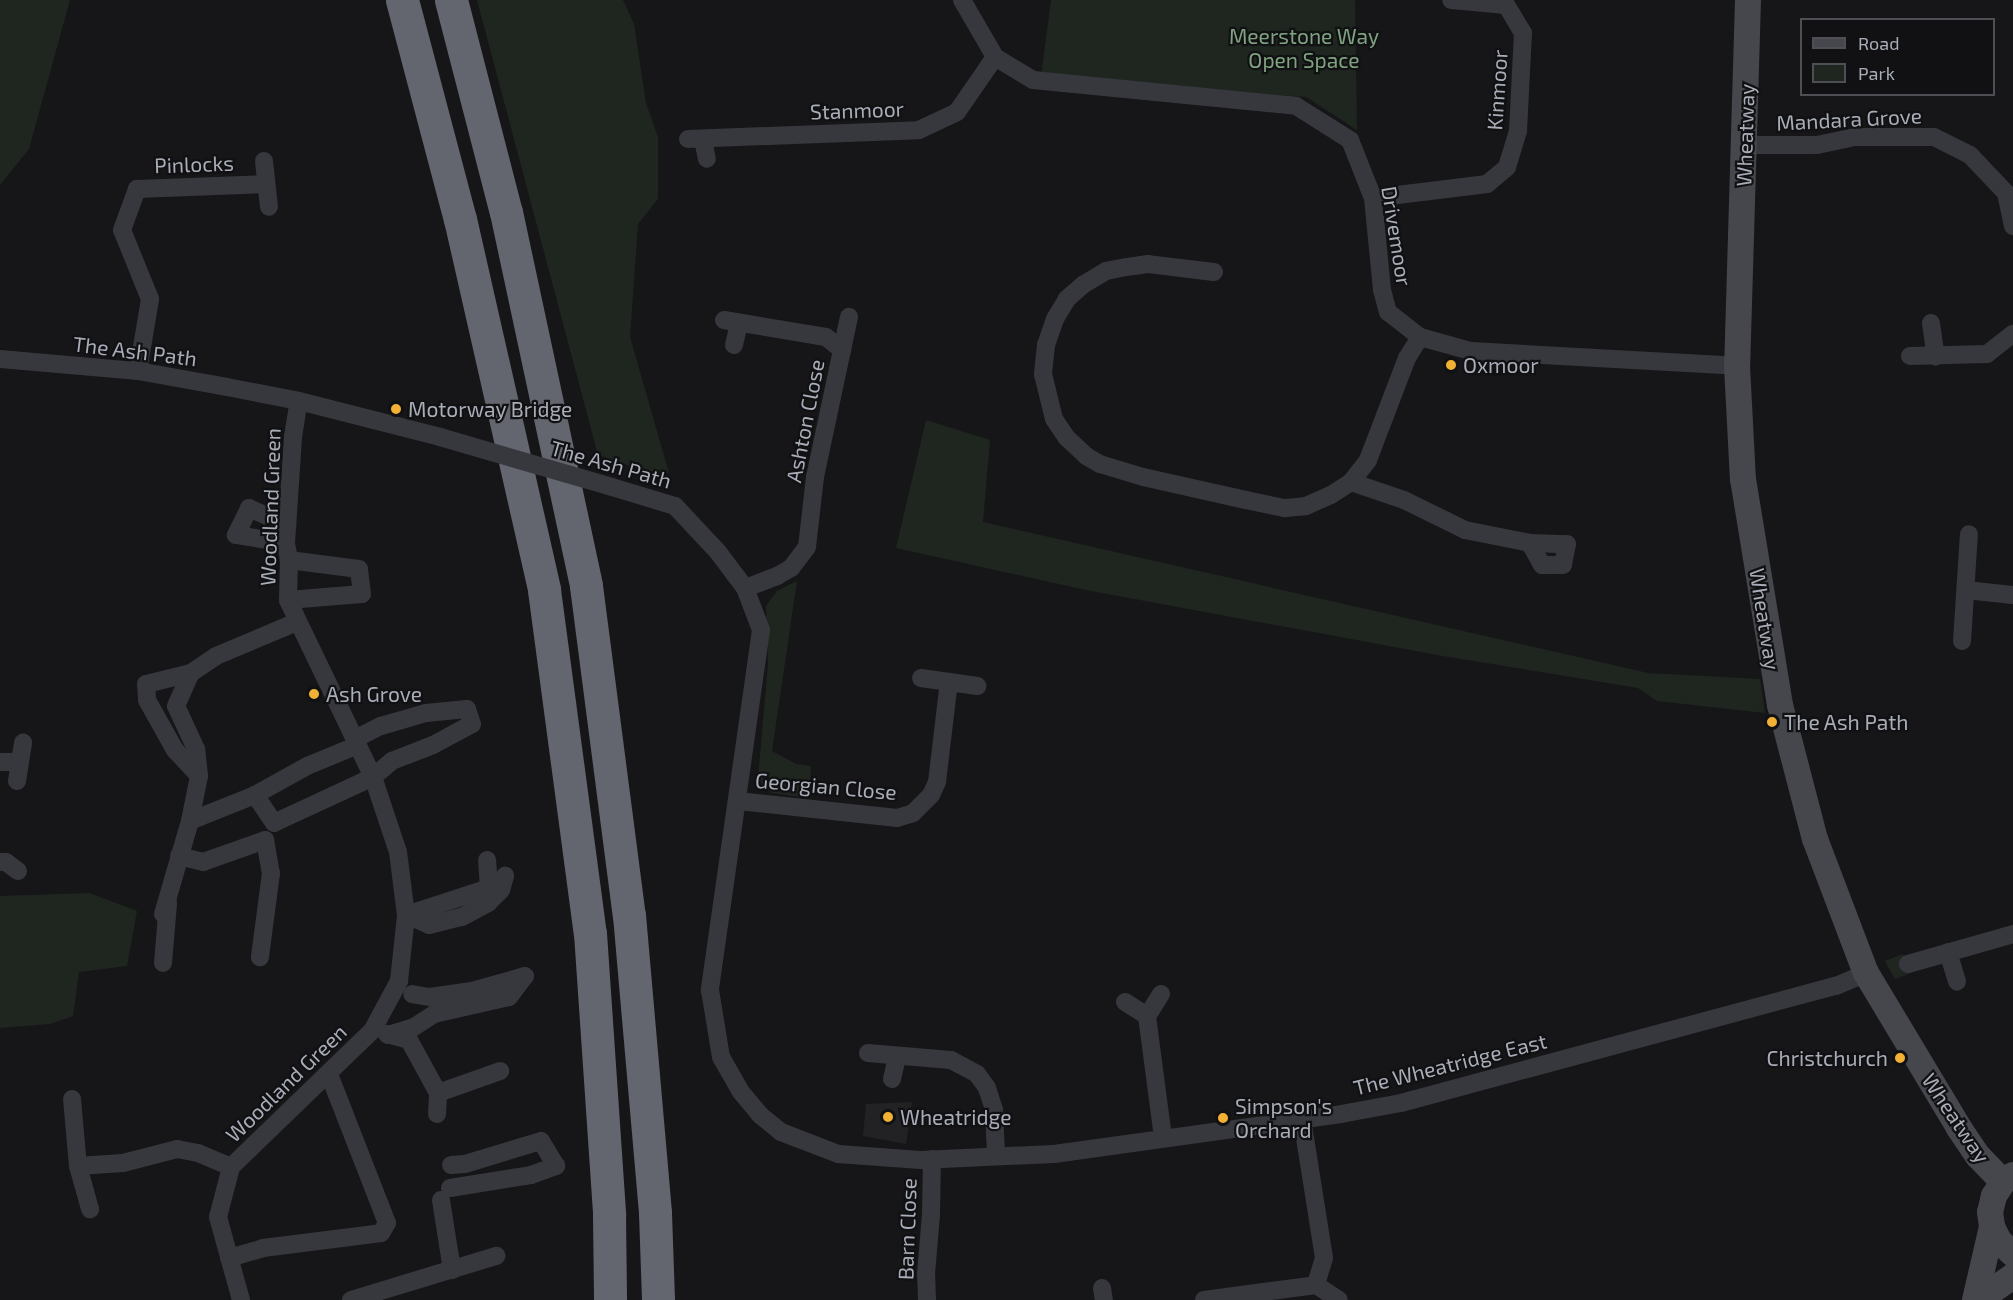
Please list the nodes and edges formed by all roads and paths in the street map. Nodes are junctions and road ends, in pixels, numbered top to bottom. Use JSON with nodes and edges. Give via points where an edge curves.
{"nodes":[{"id":1,"x":402,"y":0,"type":"edge"},
{"id":2,"x":451,"y":0,"type":"edge"},
{"id":3,"x":962,"y":0,"type":"edge"},
{"id":4,"x":1451,"y":0,"type":"edge"},
{"id":5,"x":1748,"y":0,"type":"edge"},
{"id":6,"x":995,"y":57,"type":"junction"},
{"id":7,"x":1745,"y":145,"type":"junction"},
{"id":8,"x":707,"y":159,"type":"dead end"},
{"id":9,"x":264,"y":161,"type":"dead end"},
{"id":10,"x":265,"y":184,"type":"junction"},
{"id":11,"x":2010,"y":189,"type":"edge"},
{"id":12,"x":1372,"y":198,"type":"junction"},
{"id":13,"x":268,"y":207,"type":"dead end"},
{"id":14,"x":2013,"y":226,"type":"edge"},
{"id":15,"x":1214,"y":273,"type":"dead end"},
{"id":16,"x":849,"y":317,"type":"dead end"},
{"id":17,"x":1931,"y":322,"type":"dead end"},
{"id":18,"x":2013,"y":334,"type":"edge"},
{"id":19,"x":1420,"y":337,"type":"junction"},
{"id":20,"x":734,"y":345,"type":"dead end"},
{"id":21,"x":842,"y":350,"type":"junction"},
{"id":22,"x":1910,"y":356,"type":"dead end"},
{"id":23,"x":1936,"y":357,"type":"junction"},
{"id":24,"x":0,"y":359,"type":"edge"},
{"id":25,"x":1737,"y":366,"type":"junction"},
{"id":26,"x":138,"y":371,"type":"junction"},
{"id":27,"x":299,"y":401,"type":"junction"},
{"id":28,"x":1351,"y":482,"type":"junction"},
{"id":29,"x":1969,"y":534,"type":"dead end"},
{"id":30,"x":288,"y":543,"type":"junction"},
{"id":31,"x":1530,"y":543,"type":"dead end"},
{"id":32,"x":745,"y":588,"type":"junction"},
{"id":33,"x":1966,"y":590,"type":"junction"},
{"id":34,"x":2013,"y":595,"type":"edge"},
{"id":35,"x":288,"y":600,"type":"junction"},
{"id":36,"x":297,"y":622,"type":"junction"},
{"id":37,"x":1962,"y":640,"type":"dead end"},
{"id":38,"x":191,"y":673,"type":"junction"},
{"id":39,"x":921,"y":678,"type":"dead end"},
{"id":40,"x":950,"y":682,"type":"junction"},
{"id":41,"x":977,"y":686,"type":"dead end"},
{"id":42,"x":23,"y":742,"type":"dead end"},
{"id":43,"x":357,"y":742,"type":"junction"},
{"id":44,"x":9,"y":762,"type":"edge"},
{"id":45,"x":199,"y":776,"type":"junction"},
{"id":46,"x":373,"y":777,"type":"junction"},
{"id":47,"x":17,"y":781,"type":"dead end"},
{"id":48,"x":255,"y":795,"type":"junction"},
{"id":49,"x":738,"y":801,"type":"junction"},
{"id":50,"x":190,"y":821,"type":"junction"},
{"id":51,"x":179,"y":856,"type":"junction"},
{"id":52,"x":487,"y":860,"type":"dead end"},
{"id":53,"x":0,"y":862,"type":"edge"},
{"id":54,"x":18,"y":870,"type":"dead end"},
{"id":55,"x":505,"y":876,"type":"dead end"},
{"id":56,"x":169,"y":895,"type":"junction"},
{"id":57,"x":163,"y":914,"type":"dead end"},
{"id":58,"x":406,"y":915,"type":"junction"},
{"id":59,"x":2013,"y":934,"type":"edge"},
{"id":60,"x":1948,"y":952,"type":"junction"},
{"id":61,"x":260,"y":957,"type":"dead end"},
{"id":62,"x":163,"y":963,"type":"dead end"},
{"id":63,"x":1908,"y":964,"type":"dead end"},
{"id":64,"x":1866,"y":973,"type":"junction"},
{"id":65,"x":1957,"y":982,"type":"dead end"},
{"id":66,"x":406,"y":987,"type":"junction"},
{"id":67,"x":1161,"y":994,"type":"dead end"},
{"id":68,"x":1125,"y":1002,"type":"dead end"},
{"id":69,"x":1147,"y":1016,"type":"junction"},
{"id":70,"x":380,"y":1033,"type":"junction"},
{"id":71,"x":411,"y":1033,"type":"junction"},
{"id":72,"x":868,"y":1053,"type":"dead end"},
{"id":73,"x":897,"y":1056,"type":"junction"},
{"id":74,"x":500,"y":1071,"type":"dead end"},
{"id":75,"x":331,"y":1079,"type":"dead end"},
{"id":76,"x":892,"y":1079,"type":"dead end"},
{"id":77,"x":438,"y":1093,"type":"junction"},
{"id":78,"x":72,"y":1099,"type":"dead end"},
{"id":79,"x":437,"y":1114,"type":"dead end"},
{"id":80,"x":1302,"y":1119,"type":"junction"},
{"id":81,"x":1163,"y":1138,"type":"junction"},
{"id":82,"x":996,"y":1156,"type":"junction"},
{"id":83,"x":856,"y":1157,"type":"joint"},
{"id":84,"x":932,"y":1159,"type":"junction"},
{"id":85,"x":451,"y":1165,"type":"dead end"},
{"id":86,"x":78,"y":1166,"type":"junction"},
{"id":87,"x":231,"y":1167,"type":"junction"},
{"id":88,"x":2008,"y":1179,"type":"edge"},
{"id":89,"x":90,"y":1209,"type":"dead end"},
{"id":90,"x":1992,"y":1227,"type":"junction"},
{"id":91,"x":2013,"y":1254,"type":"edge"},
{"id":92,"x":496,"y":1256,"type":"dead end"},
{"id":93,"x":229,"y":1257,"type":"junction"},
{"id":94,"x":452,"y":1270,"type":"junction"},
{"id":95,"x":2013,"y":1276,"type":"edge"},
{"id":96,"x":1316,"y":1285,"type":"junction"},
{"id":97,"x":241,"y":1300,"type":"edge"},
{"id":98,"x":351,"y":1300,"type":"edge"},
{"id":99,"x":610,"y":1300,"type":"edge"},
{"id":100,"x":658,"y":1300,"type":"edge"},
{"id":101,"x":927,"y":1300,"type":"edge"},
{"id":102,"x":1204,"y":1300,"type":"edge"},
{"id":103,"x":1339,"y":1300,"type":"edge"},
{"id":104,"x":1977,"y":1300,"type":"edge"}],
"edges":[{"from":1,"to":99,"type":"highway","via":[[460,219],[544,590],[590,933],[609,1215]]},
{"from":2,"to":100,"type":"highway","via":[[506,212],[586,585],[630,915],[655,1213]]},
{"from":3,"to":6,"type":"street","name":"Drivemoor"},
{"from":4,"to":12,"type":"street","name":"Kinmoor","via":[[1506,5],[1523,33],[1518,131],[1508,167],[1487,184]]},
{"from":5,"to":7,"type":"street","name":"Wheatway"},
{"from":6,"to":8,"type":"street","name":"Stanmoor","via":[[957,112],[919,130],[695,139]]},
{"from":6,"to":12,"type":"street","name":"Drivemoor","via":[[1033,80],[1296,106],[1350,140]]},
{"from":7,"to":11,"type":"street","name":"Mandara Grove","via":[[1817,144],[1856,137],[1934,137],[1970,155]]},
{"from":7,"to":25,"type":"street","name":"Wheatway"},
{"from":9,"to":10,"type":"street"},
{"from":10,"to":13,"type":"street"},
{"from":10,"to":26,"type":"street","name":"Pinlocks","via":[[137,189],[122,230],[150,299]]},
{"from":11,"to":14,"type":"street","name":"Mandara Grove"},
{"from":12,"to":19,"type":"street","name":"Drivemoor","via":[[1382,291],[1388,312]]},
{"from":15,"to":28,"type":"street","via":[[1148,264],[1126,267],[1106,271],[1067,299],[1046,345],[1043,374],[1054,419],[1080,450],[1100,464],[1246,500],[1285,508],[1306,506]]},
{"from":16,"to":21,"type":"street"},
{"from":17,"to":23,"type":"street"},
{"from":18,"to":23,"type":"street","via":[[1987,354]]},
{"from":19,"to":25,"type":"street","name":"Drivemoor","via":[[1471,351]]},
{"from":19,"to":28,"type":"street","via":[[1407,358],[1368,460]]},
{"from":20,"to":21,"type":"street","name":"Ashton Close","via":[[731,322],[826,337]]},
{"from":21,"to":32,"type":"street","name":"Ashton Close","via":[[815,477],[807,547],[791,568]]},
{"from":22,"to":23,"type":"street"},
{"from":24,"to":26,"type":"street","name":"The Ash Path"},
{"from":25,"to":64,"type":"street","name":"Wheatway","via":[[1743,479],[1780,705],[1815,839]]},
{"from":26,"to":27,"type":"street","name":"The Ash Path"},
{"from":27,"to":30,"type":"street","name":"Woodland Green","via":[[293,437]]},
{"from":27,"to":32,"type":"street","name":"The Ash Path","bridge":true,"via":[[440,437],[675,506]]},
{"from":28,"to":31,"type":"street","via":[[1404,500],[1465,530]]},
{"from":29,"to":33,"type":"street"},
{"from":30,"to":35,"type":"street","name":"Woodland Green"},
{"from":30,"to":35,"type":"street","via":[[359,569],[362,594]]},
{"from":32,"to":49,"type":"street","name":"The Ash Path","via":[[760,630]]},
{"from":33,"to":34,"type":"street"},
{"from":33,"to":37,"type":"street"},
{"from":35,"to":36,"type":"street","name":"Woodland Green"},
{"from":36,"to":38,"type":"street","via":[[216,656]]},
{"from":36,"to":43,"type":"street","name":"Woodland Green"},
{"from":38,"to":45,"type":"street","via":[[176,706],[196,748]]},
{"from":38,"to":45,"type":"street","via":[[146,684],[147,700],[175,750]]},
{"from":39,"to":40,"type":"street"},
{"from":40,"to":41,"type":"street"},
{"from":40,"to":49,"type":"street","name":"Georgian Close","via":[[937,782],[931,795],[913,813],[897,818]]},
{"from":42,"to":44,"type":"street"},
{"from":43,"to":46,"type":"street","name":"Woodland Green"},
{"from":43,"to":46,"type":"street","via":[[381,726],[426,713],[467,709],[472,724],[392,761]]},
{"from":43,"to":48,"type":"street"},
{"from":44,"to":47,"type":"street"},
{"from":45,"to":50,"type":"street"},
{"from":46,"to":48,"type":"street","via":[[273,823]]},
{"from":46,"to":58,"type":"street","name":"Woodland Green","via":[[398,852]]},
{"from":48,"to":50,"type":"street"},
{"from":49,"to":83,"type":"street","name":"The Ash Path","via":[[710,990],[721,1057],[741,1092],[781,1132]]},
{"from":50,"to":51,"type":"street"},
{"from":51,"to":56,"type":"street"},
{"from":51,"to":61,"type":"street","via":[[203,862],[265,840],[271,873]]},
{"from":52,"to":58,"type":"street","via":[[489,888]]},
{"from":53,"to":54,"type":"street"},
{"from":55,"to":58,"type":"street","via":[[501,890],[488,903],[462,917],[429,926]]},
{"from":56,"to":57,"type":"street"},
{"from":56,"to":62,"type":"street"},
{"from":58,"to":66,"type":"street","name":"Woodland Green"},
{"from":59,"to":60,"type":"street"},
{"from":60,"to":63,"type":"street"},
{"from":60,"to":65,"type":"street"},
{"from":64,"to":80,"type":"street","name":"The Wheatridge East","via":[[1836,986],[1401,1103]]},
{"from":64,"to":88,"type":"street","name":"Wheatway","via":[[1978,1156]]},
{"from":66,"to":70,"type":"street","name":"Woodland Green"},
{"from":66,"to":71,"type":"street"},
{"from":66,"to":71,"type":"street","via":[[429,997],[472,991],[525,976],[509,997],[434,1014]]},
{"from":67,"to":69,"type":"street"},
{"from":68,"to":69,"type":"street"},
{"from":69,"to":81,"type":"street"},
{"from":70,"to":71,"type":"street"},
{"from":70,"to":87,"type":"street","name":"Woodland Green"},
{"from":71,"to":77,"type":"street"},
{"from":72,"to":73,"type":"street"},
{"from":73,"to":76,"type":"street"},
{"from":73,"to":82,"type":"street","via":[[951,1060],[977,1074],[987,1088],[994,1110]]},
{"from":74,"to":77,"type":"street"},
{"from":75,"to":93,"type":"street","name":"Woodland Green","via":[[387,1223],[381,1233],[263,1248]]},
{"from":77,"to":79,"type":"street"},
{"from":78,"to":86,"type":"street"},
{"from":80,"to":81,"type":"street","name":"The Wheatridge East"},
{"from":80,"to":96,"type":"street","via":[[1324,1258]]},
{"from":81,"to":82,"type":"street","name":"The Wheatridge East","via":[[1054,1154]]},
{"from":82,"to":84,"type":"street","name":"The Wheatridge East"},
{"from":83,"to":84,"type":"street","name":"The Wheatridge East"},
{"from":84,"to":101,"type":"street","name":"Barn Close"},
{"from":85,"to":94,"type":"street","via":[[541,1141],[556,1166],[446,1194]]},
{"from":86,"to":87,"type":"street","name":"Woodland Green","via":[[123,1163],[177,1149]]},
{"from":86,"to":89,"type":"street"},
{"from":87,"to":93,"type":"street","name":"Woodland Green","via":[[218,1217]]},
{"from":88,"to":90,"type":"street","via":[[1994,1196]]},
{"from":90,"to":91,"type":"street","via":[[1999,1241]]},
{"from":90,"to":104,"type":"street"},
{"from":92,"to":94,"type":"street"},
{"from":93,"to":97,"type":"street","name":"Woodland Green"},
{"from":94,"to":98,"type":"street"},
{"from":95,"to":104,"type":"street"},
{"from":96,"to":102,"type":"street"},
{"from":96,"to":103,"type":"street"}]}
